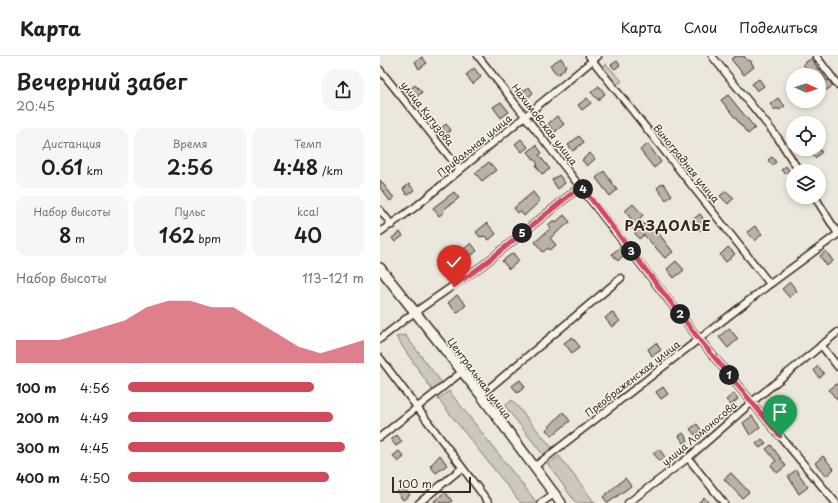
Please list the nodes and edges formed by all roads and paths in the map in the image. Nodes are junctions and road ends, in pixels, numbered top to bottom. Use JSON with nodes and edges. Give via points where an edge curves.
{"nodes":[{"id":1,"x":478,"y":56,"type":"edge"},
{"id":2,"x":598,"y":56,"type":"edge"},
{"id":3,"x":712,"y":56,"type":"edge"},
{"id":4,"x":816,"y":56,"type":"edge"},
{"id":5,"x":591,"y":58,"type":"edge"},
{"id":6,"x":380,"y":70,"type":"edge"},
{"id":7,"x":838,"y":85,"type":"edge"},
{"id":8,"x":526,"y":116,"type":"junction"},
{"id":9,"x":795,"y":164,"type":"edge"},
{"id":10,"x":460,"y":170,"type":"junction"},
{"id":11,"x":581,"y":186,"type":"junction"},
{"id":12,"x":819,"y":204,"type":"edge"},
{"id":13,"x":380,"y":210,"type":"edge"},
{"id":14,"x":392,"y":225,"type":"junction"},
{"id":15,"x":380,"y":232,"type":"edge"},
{"id":16,"x":838,"y":234,"type":"edge"},
{"id":17,"x":380,"y":268,"type":"edge"},
{"id":18,"x":621,"y":278,"type":"dead end"},
{"id":19,"x":770,"y":284,"type":"junction"},
{"id":20,"x":415,"y":312,"type":"junction"},
{"id":21,"x":838,"y":332,"type":"edge"},
{"id":22,"x":381,"y":337,"type":"edge"},
{"id":23,"x":699,"y":339,"type":"junction"},
{"id":24,"x":821,"y":345,"type":"junction"},
{"id":25,"x":380,"y":358,"type":"edge"},
{"id":26,"x":838,"y":367,"type":"edge"},
{"id":27,"x":463,"y":371,"type":"junction"},
{"id":28,"x":481,"y":395,"type":"junction"},
{"id":29,"x":752,"y":402,"type":"junction"},
{"id":30,"x":418,"y":408,"type":"junction"},
{"id":31,"x":380,"y":437,"type":"edge"},
{"id":32,"x":688,"y":458,"type":"junction"},
{"id":33,"x":534,"y":467,"type":"junction"},
{"id":34,"x":462,"y":468,"type":"junction"},
{"id":35,"x":554,"y":494,"type":"junction"},
{"id":36,"x":419,"y":503,"type":"edge"},
{"id":37,"x":489,"y":503,"type":"edge"},
{"id":38,"x":541,"y":503,"type":"edge"},
{"id":39,"x":560,"y":503,"type":"edge"},
{"id":40,"x":628,"y":503,"type":"edge"},
{"id":41,"x":724,"y":503,"type":"edge"},
{"id":42,"x":836,"y":503,"type":"edge"}],
"edges":[{"from":1,"to":8,"type":"street","name":"Нахимовская улица"},
{"from":2,"to":5,"type":"street","name":"Привольная улица"},
{"from":3,"to":9,"type":"street","via":[[778,138]]},
{"from":4,"to":7,"type":"street"},
{"from":5,"to":8,"type":"street","name":"Привольная улица"},
{"from":5,"to":19,"type":"street","name":"Виноградная улица"},
{"from":6,"to":10,"type":"street","name":"улица Кутузова"},
{"from":8,"to":10,"type":"street","name":"Привольная улица"},
{"from":8,"to":11,"type":"street","name":"Нахимовская улица"},
{"from":10,"to":14,"type":"street","name":"Привольная улица"},
{"from":11,"to":20,"type":"street","via":[[483,265]]},
{"from":11,"to":23,"type":"street","name":"Нахимовская улица"},
{"from":12,"to":16,"type":"street"},
{"from":13,"to":14,"type":"street"},
{"from":14,"to":15,"type":"street","name":"Привольная улица"},
{"from":16,"to":19,"type":"street","name":"Преображенская улица"},
{"from":17,"to":20,"type":"main road","name":"Центральная улица"},
{"from":18,"to":28,"type":"street"},
{"from":19,"to":23,"type":"street","name":"Преображенская улица"},
{"from":20,"to":22,"type":"street"},
{"from":20,"to":27,"type":"main road","name":"Центральная улица"},
{"from":21,"to":24,"type":"street","name":"улица Ломоносова"},
{"from":23,"to":29,"type":"street","name":"Нахимовская улица"},
{"from":23,"to":33,"type":"street","name":"Преображенская улица"},
{"from":24,"to":26,"type":"street"},
{"from":24,"to":29,"type":"street","name":"улица Ломоносова"},
{"from":25,"to":30,"type":"street"},
{"from":27,"to":28,"type":"main road","name":"Центральная улица"},
{"from":27,"to":30,"type":"street"},
{"from":28,"to":33,"type":"main road","name":"Центральная улица"},
{"from":29,"to":32,"type":"street","name":"улица Ломоносова"},
{"from":29,"to":42,"type":"street","name":"Нахимовская улица"},
{"from":30,"to":31,"type":"street"},
{"from":30,"to":34,"type":"street"},
{"from":32,"to":40,"type":"street","name":"улица Ломоносова"},
{"from":32,"to":41,"type":"street"},
{"from":33,"to":35,"type":"main road","name":"Центральная улица"},
{"from":34,"to":36,"type":"street"},
{"from":34,"to":37,"type":"street"},
{"from":35,"to":38,"type":"street"},
{"from":35,"to":39,"type":"main road","name":"Центральная улица"}]}
